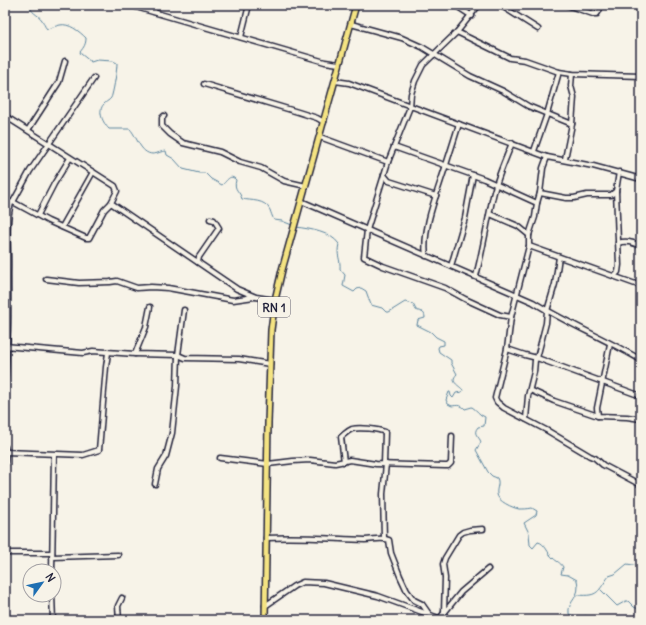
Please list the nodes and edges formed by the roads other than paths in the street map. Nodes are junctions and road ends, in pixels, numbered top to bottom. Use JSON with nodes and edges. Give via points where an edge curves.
{"nodes":[{"id":1,"x":129,"y":5,"type":"edge"},
{"id":2,"x":155,"y":5,"type":"edge"},
{"id":3,"x":249,"y":5,"type":"edge"},
{"id":4,"x":356,"y":5,"type":"edge"},
{"id":5,"x":455,"y":5,"type":"edge"},
{"id":6,"x":479,"y":5,"type":"edge"},
{"id":7,"x":500,"y":5,"type":"edge"},
{"id":8,"x":567,"y":5,"type":"edge"},
{"id":9,"x":601,"y":5,"type":"edge"},
{"id":10,"x":154,"y":12,"type":"junction"},
{"id":11,"x":472,"y":16,"type":"junction"},
{"id":12,"x":351,"y":24,"type":"junction"},
{"id":13,"x":538,"y":29,"type":"dead end"},
{"id":14,"x":457,"y":32,"type":"junction"},
{"id":15,"x":241,"y":37,"type":"junction"},
{"id":16,"x":433,"y":55,"type":"junction"},
{"id":17,"x":66,"y":61,"type":"dead end"},
{"id":18,"x":339,"y":64,"type":"junction"},
{"id":19,"x":559,"y":72,"type":"junction"},
{"id":20,"x":572,"y":74,"type":"junction"},
{"id":21,"x":641,"y":76,"type":"edge"},
{"id":22,"x":94,"y":78,"type":"dead end"},
{"id":23,"x":335,"y":81,"type":"junction"},
{"id":24,"x":204,"y":84,"type":"dead end"},
{"id":25,"x":410,"y":106,"type":"junction"},
{"id":26,"x":547,"y":114,"type":"junction"},
{"id":27,"x":5,"y":116,"type":"edge"},
{"id":28,"x":164,"y":116,"type":"dead end"},
{"id":29,"x":324,"y":122,"type":"junction"},
{"id":30,"x":459,"y":124,"type":"junction"},
{"id":31,"x":572,"y":124,"type":"junction"},
{"id":32,"x":28,"y":130,"type":"junction"},
{"id":33,"x":320,"y":137,"type":"junction"},
{"id":34,"x":49,"y":143,"type":"junction"},
{"id":35,"x":512,"y":143,"type":"junction"},
{"id":36,"x":394,"y":147,"type":"junction"},
{"id":37,"x":534,"y":151,"type":"junction"},
{"id":38,"x":547,"y":157,"type":"junction"},
{"id":39,"x":70,"y":158,"type":"junction"},
{"id":40,"x":565,"y":159,"type":"junction"},
{"id":41,"x":388,"y":162,"type":"junction"},
{"id":42,"x":446,"y":165,"type":"junction"},
{"id":43,"x":93,"y":172,"type":"junction"},
{"id":44,"x":618,"y":172,"type":"junction"},
{"id":45,"x":384,"y":175,"type":"junction"},
{"id":46,"x":473,"y":175,"type":"junction"},
{"id":47,"x":641,"y":179,"type":"edge"},
{"id":48,"x":496,"y":184,"type":"junction"},
{"id":49,"x":306,"y":186,"type":"junction"},
{"id":50,"x":616,"y":191,"type":"junction"},
{"id":51,"x":540,"y":193,"type":"junction"},
{"id":52,"x":436,"y":196,"type":"junction"},
{"id":53,"x":5,"y":200,"type":"edge"},
{"id":54,"x":301,"y":201,"type":"junction"},
{"id":55,"x":12,"y":203,"type":"junction"},
{"id":56,"x":111,"y":203,"type":"junction"},
{"id":57,"x":537,"y":203,"type":"junction"},
{"id":58,"x":490,"y":214,"type":"junction"},
{"id":59,"x":38,"y":216,"type":"junction"},
{"id":60,"x":210,"y":219,"type":"dead end"},
{"id":61,"x":62,"y":227,"type":"junction"},
{"id":62,"x":367,"y":230,"type":"junction"},
{"id":63,"x":529,"y":235,"type":"junction"},
{"id":64,"x":618,"y":243,"type":"junction"},
{"id":65,"x":529,"y":246,"type":"junction"},
{"id":66,"x":641,"y":246,"type":"edge"},
{"id":67,"x":426,"y":256,"type":"junction"},
{"id":68,"x":559,"y":257,"type":"junction"},
{"id":69,"x":198,"y":262,"type":"junction"},
{"id":70,"x":451,"y":266,"type":"junction"},
{"id":71,"x":476,"y":276,"type":"junction"},
{"id":72,"x":614,"y":276,"type":"junction"},
{"id":73,"x":46,"y":279,"type":"dead end"},
{"id":74,"x":641,"y":286,"type":"edge"},
{"id":75,"x":518,"y":295,"type":"junction"},
{"id":76,"x":256,"y":296,"type":"junction"},
{"id":77,"x":275,"y":300,"type":"junction"},
{"id":78,"x":150,"y":308,"type":"dead end"},
{"id":79,"x":184,"y":310,"type":"dead end"},
{"id":80,"x":547,"y":311,"type":"junction"},
{"id":81,"x":511,"y":317,"type":"junction"},
{"id":82,"x":610,"y":344,"type":"junction"},
{"id":83,"x":6,"y":346,"type":"edge"},
{"id":84,"x":507,"y":349,"type":"junction"},
{"id":85,"x":108,"y":353,"type":"junction"},
{"id":86,"x":135,"y":354,"type":"junction"},
{"id":87,"x":178,"y":355,"type":"junction"},
{"id":88,"x":537,"y":358,"type":"junction"},
{"id":89,"x":641,"y":360,"type":"edge"},
{"id":90,"x":270,"y":364,"type":"junction"},
{"id":91,"x":603,"y":382,"type":"junction"},
{"id":92,"x":530,"y":390,"type":"junction"},
{"id":93,"x":641,"y":396,"type":"edge"},
{"id":94,"x":5,"y":405,"type":"edge"},
{"id":95,"x":598,"y":416,"type":"junction"},
{"id":96,"x":526,"y":419,"type":"junction"},
{"id":97,"x":641,"y":419,"type":"edge"},
{"id":98,"x":452,"y":436,"type":"dead end"},
{"id":99,"x":6,"y":450,"type":"edge"},
{"id":100,"x":54,"y":454,"type":"junction"},
{"id":101,"x":220,"y":458,"type":"dead end"},
{"id":102,"x":344,"y":462,"type":"junction"},
{"id":103,"x":268,"y":464,"type":"junction"},
{"id":104,"x":385,"y":464,"type":"junction"},
{"id":105,"x":5,"y":465,"type":"edge"},
{"id":106,"x":640,"y":483,"type":"edge"},
{"id":107,"x":155,"y":484,"type":"dead end"},
{"id":108,"x":483,"y":529,"type":"dead end"},
{"id":109,"x":266,"y":538,"type":"junction"},
{"id":110,"x":384,"y":538,"type":"junction"},
{"id":111,"x":5,"y":553,"type":"edge"},
{"id":112,"x":52,"y":555,"type":"junction"},
{"id":113,"x":118,"y":555,"type":"dead end"},
{"id":114,"x":52,"y":563,"type":"edge"},
{"id":115,"x":488,"y":569,"type":"dead end"},
{"id":116,"x":122,"y":598,"type":"dead end"},
{"id":117,"x":52,"y":603,"type":"edge"},
{"id":118,"x":265,"y":606,"type":"junction"},
{"id":119,"x":444,"y":612,"type":"junction"},
{"id":120,"x":429,"y":614,"type":"junction"},
{"id":121,"x":442,"y":619,"type":"edge"},
{"id":122,"x":53,"y":620,"type":"edge"},
{"id":123,"x":119,"y":620,"type":"edge"},
{"id":124,"x":265,"y":620,"type":"edge"}],
"edges":[{"from":1,"to":10,"type":"street"},
{"from":2,"to":10,"type":"street"},
{"from":3,"to":15,"type":"street"},
{"from":4,"to":12,"type":"main road","number":"RN 1"},
{"from":5,"to":11,"type":"street"},
{"from":6,"to":11,"type":"street"},
{"from":7,"to":13,"type":"street"},
{"from":8,"to":9,"type":"street","via":[[593,14],[600,11]]},
{"from":10,"to":15,"type":"street"},
{"from":11,"to":14,"type":"street"},
{"from":12,"to":16,"type":"street","via":[[402,38]]},
{"from":12,"to":18,"type":"main road","number":"RN 1"},
{"from":14,"to":16,"type":"street"},
{"from":14,"to":19,"type":"street","via":[[510,58],[525,60]]},
{"from":15,"to":18,"type":"street"},
{"from":16,"to":25,"type":"street","via":[[423,65],[415,80]]},
{"from":16,"to":26,"type":"street"},
{"from":17,"to":32,"type":"street","via":[[59,82]]},
{"from":18,"to":23,"type":"main road","number":"RN 1"},
{"from":19,"to":20,"type":"street"},
{"from":19,"to":26,"type":"street"},
{"from":20,"to":21,"type":"street"},
{"from":20,"to":31,"type":"street"},
{"from":22,"to":34,"type":"street"},
{"from":23,"to":25,"type":"street","via":[[349,83]]},
{"from":23,"to":29,"type":"main road","number":"RN 1"},
{"from":24,"to":29,"type":"street"},
{"from":25,"to":30,"type":"street"},
{"from":25,"to":36,"type":"street"},
{"from":26,"to":31,"type":"street"},
{"from":26,"to":37,"type":"street"},
{"from":27,"to":32,"type":"street"},
{"from":28,"to":49,"type":"street","via":[[162,126],[183,143],[220,152],[240,162],[261,168],[284,181]]},
{"from":29,"to":33,"type":"main road","number":"RN 1"},
{"from":30,"to":35,"type":"street"},
{"from":30,"to":42,"type":"street"},
{"from":31,"to":40,"type":"street"},
{"from":32,"to":34,"type":"street"},
{"from":33,"to":41,"type":"street"},
{"from":33,"to":49,"type":"main road","number":"RN 1"},
{"from":34,"to":39,"type":"street"},
{"from":34,"to":55,"type":"street"},
{"from":35,"to":37,"type":"street"},
{"from":35,"to":48,"type":"street"},
{"from":36,"to":41,"type":"street"},
{"from":36,"to":42,"type":"street"},
{"from":37,"to":38,"type":"street"},
{"from":38,"to":40,"type":"street"},
{"from":38,"to":51,"type":"street"},
{"from":39,"to":43,"type":"street"},
{"from":39,"to":59,"type":"street"},
{"from":40,"to":44,"type":"street"},
{"from":41,"to":45,"type":"street"},
{"from":42,"to":46,"type":"street"},
{"from":42,"to":52,"type":"street"},
{"from":43,"to":56,"type":"street","via":[[115,186],[117,191]]},
{"from":43,"to":61,"type":"street"},
{"from":44,"to":47,"type":"street"},
{"from":44,"to":50,"type":"street"},
{"from":45,"to":52,"type":"street","via":[[389,181]]},
{"from":45,"to":62,"type":"street"},
{"from":46,"to":48,"type":"street"},
{"from":46,"to":70,"type":"street","via":[[465,218]]},
{"from":48,"to":57,"type":"street"},
{"from":48,"to":58,"type":"street"},
{"from":49,"to":54,"type":"main road","number":"RN 1"},
{"from":50,"to":51,"type":"street","via":[[611,194],[574,198]]},
{"from":50,"to":64,"type":"street"},
{"from":51,"to":57,"type":"street"},
{"from":52,"to":67,"type":"street","via":[[425,238]]},
{"from":53,"to":55,"type":"street"},
{"from":54,"to":62,"type":"street"},
{"from":54,"to":77,"type":"main road","number":"RN 1"},
{"from":55,"to":59,"type":"street"},
{"from":55,"to":83,"type":"street","via":[[9,210],[7,244]]},
{"from":56,"to":61,"type":"street","via":[[104,210],[88,238]]},
{"from":56,"to":69,"type":"street"},
{"from":57,"to":63,"type":"street"},
{"from":58,"to":63,"type":"street","via":[[518,226]]},
{"from":58,"to":71,"type":"street"},
{"from":59,"to":61,"type":"street"},
{"from":60,"to":69,"type":"street","via":[[214,220],[219,228]]},
{"from":62,"to":67,"type":"street"},
{"from":62,"to":81,"type":"street","via":[[364,258],[445,288],[500,315]]},
{"from":63,"to":65,"type":"street"},
{"from":64,"to":66,"type":"street","via":[[631,242]]},
{"from":64,"to":72,"type":"street","via":[[619,265]]},
{"from":65,"to":68,"type":"street"},
{"from":65,"to":75,"type":"street"},
{"from":67,"to":70,"type":"street"},
{"from":68,"to":72,"type":"street"},
{"from":68,"to":80,"type":"street"},
{"from":69,"to":76,"type":"street","via":[[237,290]]},
{"from":70,"to":71,"type":"street"},
{"from":71,"to":75,"type":"street"},
{"from":72,"to":74,"type":"street"},
{"from":73,"to":76,"type":"street","via":[[79,283],[117,281],[137,288],[168,288],[233,300]]},
{"from":75,"to":80,"type":"street"},
{"from":75,"to":81,"type":"street"},
{"from":76,"to":77,"type":"street"},
{"from":77,"to":90,"type":"main road","number":"RN 1"},
{"from":78,"to":86,"type":"street","via":[[146,327]]},
{"from":79,"to":87,"type":"street"},
{"from":80,"to":82,"type":"street"},
{"from":80,"to":88,"type":"street"},
{"from":81,"to":84,"type":"street"},
{"from":82,"to":89,"type":"street"},
{"from":82,"to":91,"type":"street"},
{"from":83,"to":85,"type":"street"},
{"from":83,"to":94,"type":"street"},
{"from":84,"to":88,"type":"street"},
{"from":84,"to":96,"type":"street","via":[[495,398],[504,408]]},
{"from":85,"to":86,"type":"street"},
{"from":85,"to":100,"type":"street","via":[[99,450],[83,455]]},
{"from":86,"to":87,"type":"street"},
{"from":87,"to":90,"type":"street","via":[[185,358]]},
{"from":87,"to":107,"type":"street","via":[[172,433]]},
{"from":88,"to":91,"type":"street"},
{"from":88,"to":92,"type":"street"},
{"from":90,"to":103,"type":"main road","number":"RN 1"},
{"from":91,"to":93,"type":"street"},
{"from":91,"to":95,"type":"street","via":[[597,408]]},
{"from":92,"to":95,"type":"street"},
{"from":92,"to":96,"type":"street"},
{"from":95,"to":97,"type":"street"},
{"from":96,"to":106,"type":"street","via":[[596,458],[603,465]]},
{"from":98,"to":104,"type":"street","via":[[452,455],[448,466]]},
{"from":99,"to":100,"type":"street"},
{"from":99,"to":105,"type":"street"},
{"from":100,"to":112,"type":"street"},
{"from":101,"to":103,"type":"street"},
{"from":102,"to":103,"type":"street","via":[[310,460]]},
{"from":102,"to":104,"type":"street","via":[[350,460]]},
{"from":102,"to":104,"type":"street","via":[[341,437],[346,432],[355,429],[380,430],[385,432]]},
{"from":103,"to":109,"type":"main road","number":"RN 1"},
{"from":104,"to":110,"type":"street","via":[[382,494]]},
{"from":108,"to":119,"type":"street","via":[[459,535],[445,558]]},
{"from":109,"to":110,"type":"street"},
{"from":109,"to":118,"type":"main road","number":"RN 1"},
{"from":110,"to":120,"type":"street","via":[[389,540],[391,553],[407,591]]},
{"from":111,"to":112,"type":"street"},
{"from":112,"to":113,"type":"street"},
{"from":112,"to":114,"type":"street"},
{"from":115,"to":119,"type":"street","via":[[461,592]]},
{"from":116,"to":123,"type":"street","via":[[118,606]]},
{"from":117,"to":122,"type":"street"},
{"from":118,"to":120,"type":"street","via":[[294,586],[303,582],[313,582],[334,584],[378,596]]},
{"from":118,"to":124,"type":"main road","number":"RN 1"},
{"from":119,"to":121,"type":"street"},
{"from":120,"to":121,"type":"street"}]}
